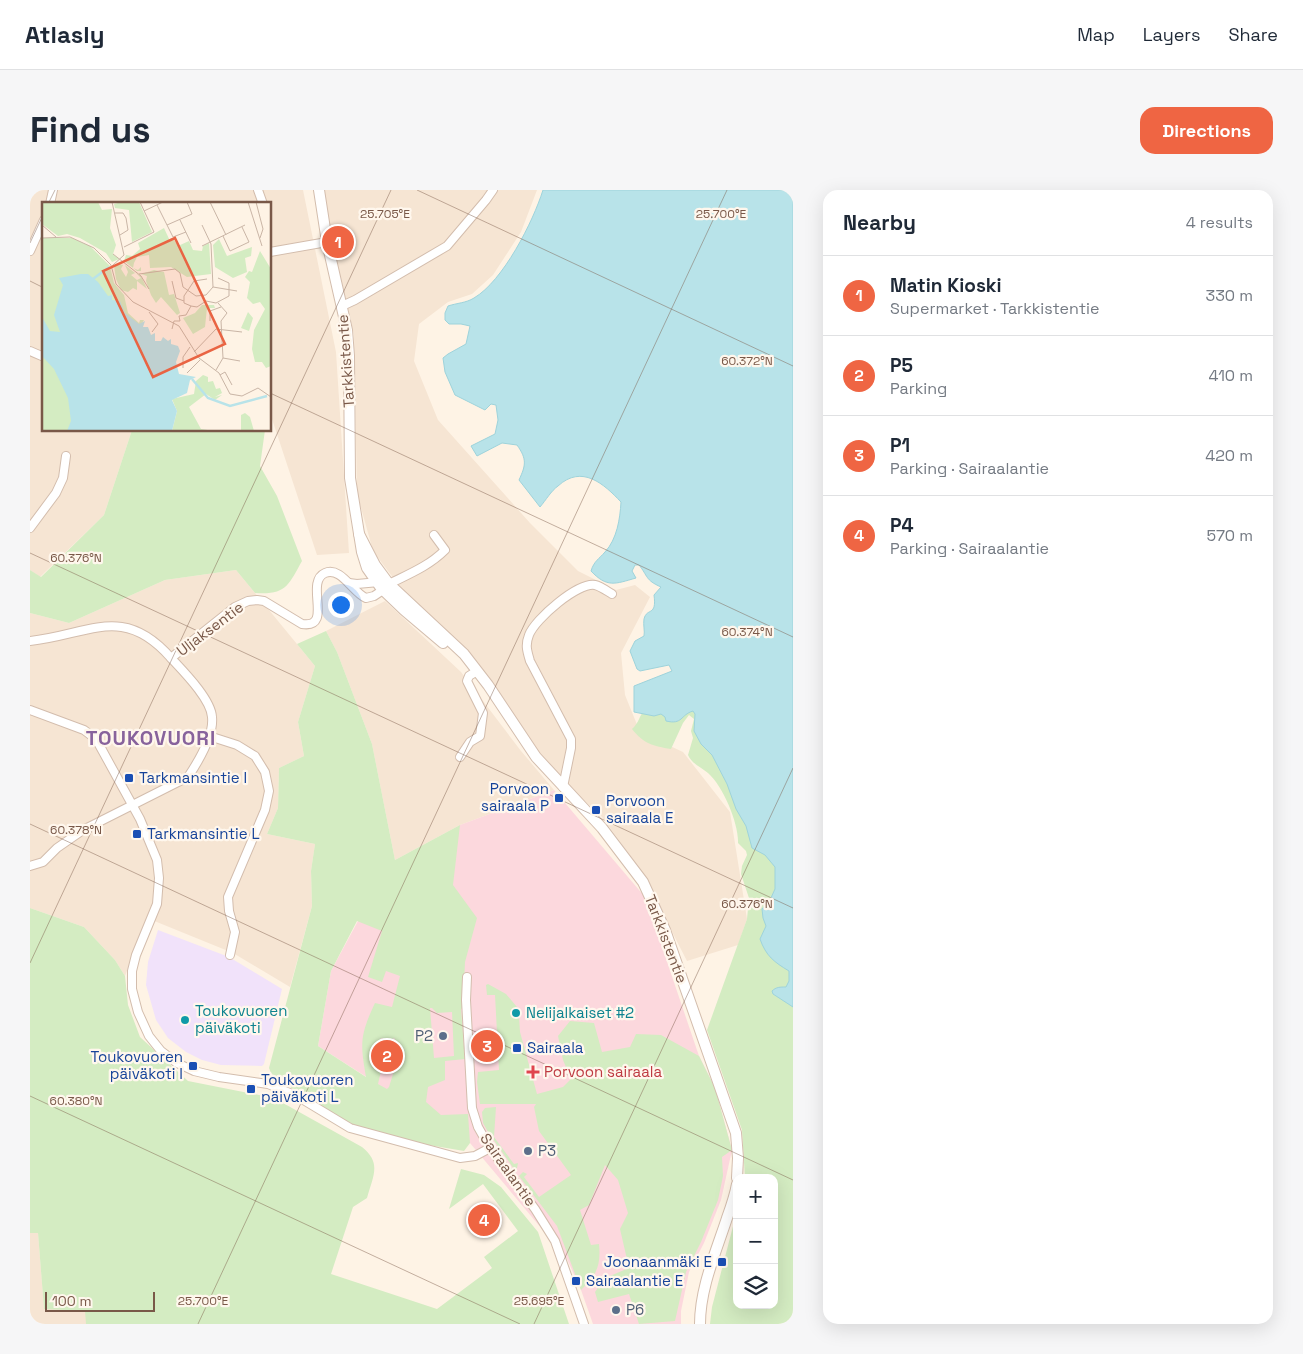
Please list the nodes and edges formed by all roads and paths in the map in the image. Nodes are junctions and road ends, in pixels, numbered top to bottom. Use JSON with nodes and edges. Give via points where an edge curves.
{"nodes":[{"id":1,"x":258,"y":190,"type":"edge"},
{"id":2,"x":319,"y":190,"type":"edge"},
{"id":3,"x":493,"y":190,"type":"edge"},
{"id":4,"x":262,"y":202,"type":"edge"},
{"id":5,"x":42,"y":224,"type":"edge"},
{"id":6,"x":327,"y":242,"type":"junction"},
{"id":7,"x":30,"y":251,"type":"edge"},
{"id":8,"x":271,"y":252,"type":"edge"},
{"id":9,"x":342,"y":306,"type":"junction"},
{"id":10,"x":30,"y":351,"type":"edge"},
{"id":11,"x":42,"y":356,"type":"edge"},
{"id":12,"x":66,"y":456,"type":"dead end"},
{"id":13,"x":30,"y":528,"type":"edge"},
{"id":14,"x":359,"y":534,"type":"junction"},
{"id":15,"x":434,"y":535,"type":"dead end"},
{"id":16,"x":376,"y":581,"type":"junction"},
{"id":17,"x":349,"y":583,"type":"junction"},
{"id":18,"x":387,"y":588,"type":"junction"},
{"id":19,"x":612,"y":594,"type":"dead end"},
{"id":20,"x":30,"y":641,"type":"edge"},
{"id":21,"x":171,"y":658,"type":"junction"},
{"id":22,"x":473,"y":667,"type":"junction"},
{"id":23,"x":30,"y":710,"type":"edge"},
{"id":24,"x":209,"y":736,"type":"junction"},
{"id":25,"x":460,"y":757,"type":"dead end"},
{"id":26,"x":562,"y":787,"type":"junction"},
{"id":27,"x":132,"y":805,"type":"junction"},
{"id":28,"x":30,"y":866,"type":"edge"},
{"id":29,"x":230,"y":955,"type":"dead end"},
{"id":30,"x":467,"y":977,"type":"dead end"},
{"id":31,"x":490,"y":1148,"type":"junction"},
{"id":32,"x":737,"y":1174,"type":"edge"},
{"id":33,"x":733,"y":1202,"type":"edge"},
{"id":34,"x":584,"y":1324,"type":"edge"},
{"id":35,"x":700,"y":1324,"type":"edge"}],
"edges":[{"from":1,"to":4,"type":"street"},
{"from":2,"to":6,"type":"street","name":"Tarkkistentie"},
{"from":3,"to":9,"type":"street","via":[[443,248]]},
{"from":5,"to":7,"type":"street"},
{"from":6,"to":8,"type":"street"},
{"from":6,"to":9,"type":"street","name":"Tarkkistentie"},
{"from":9,"to":14,"type":"street","name":"Tarkkistentie","via":[[349,356],[350,478]]},
{"from":10,"to":11,"type":"street"},
{"from":12,"to":13,"type":"street","via":[[63,478],[56,492]]},
{"from":14,"to":16,"type":"street","name":"Tarkkistentie","via":[[367,568]]},
{"from":14,"to":18,"type":"street","name":"Tarkkistentie"},
{"from":15,"to":18,"type":"street","via":[[445,550],[434,561]]},
{"from":16,"to":17,"type":"street","name":"Uljaksentie"},
{"from":16,"to":18,"type":"street","name":"Tarkkistentie"},
{"from":17,"to":18,"type":"street","name":"Uljaksentie","via":[[366,598]]},
{"from":17,"to":21,"type":"street","name":"Uljaksentie","via":[[332,572],[322,575],[317,586],[317,619],[307,624],[296,621],[264,601],[241,603]]},
{"from":18,"to":22,"type":"street","name":"Tarkkistentie","via":[[428,631]]},
{"from":19,"to":26,"type":"street","via":[[596,585],[584,585],[536,623],[529,634],[526,648],[530,661],[571,739]]},
{"from":20,"to":21,"type":"street","name":"Uljaksentie","via":[[102,626],[118,626],[146,635]]},
{"from":21,"to":24,"type":"street","via":[[207,701],[212,717]]},
{"from":22,"to":25,"type":"street","via":[[467,680],[483,713],[481,730],[480,736],[470,742]]},
{"from":22,"to":26,"type":"street","name":"Tarkkistentie","via":[[536,757]]},
{"from":23,"to":27,"type":"street","via":[[84,730],[96,739]]},
{"from":24,"to":27,"type":"street","via":[[188,777]]},
{"from":24,"to":29,"type":"street","via":[[237,745],[255,756],[265,772],[269,791],[265,810],[228,897],[235,932]]},
{"from":26,"to":32,"type":"street","name":"Tarkkistentie","via":[[602,828],[643,882],[665,930],[736,1133]]},
{"from":27,"to":28,"type":"street","via":[[83,830],[43,862]]},
{"from":27,"to":31,"type":"street","via":[[157,860],[159,878],[157,904],[132,971],[132,989],[149,1036],[161,1050],[194,1072],[268,1084],[297,1096],[350,1128],[460,1158],[475,1156]]},
{"from":30,"to":31,"type":"street","name":"Sairaalantie","via":[[472,1108]]},
{"from":31,"to":34,"type":"street","name":"Sairaalantie","via":[[555,1241]]},
{"from":33,"to":35,"type":"street","via":[[705,1286]]}]}
